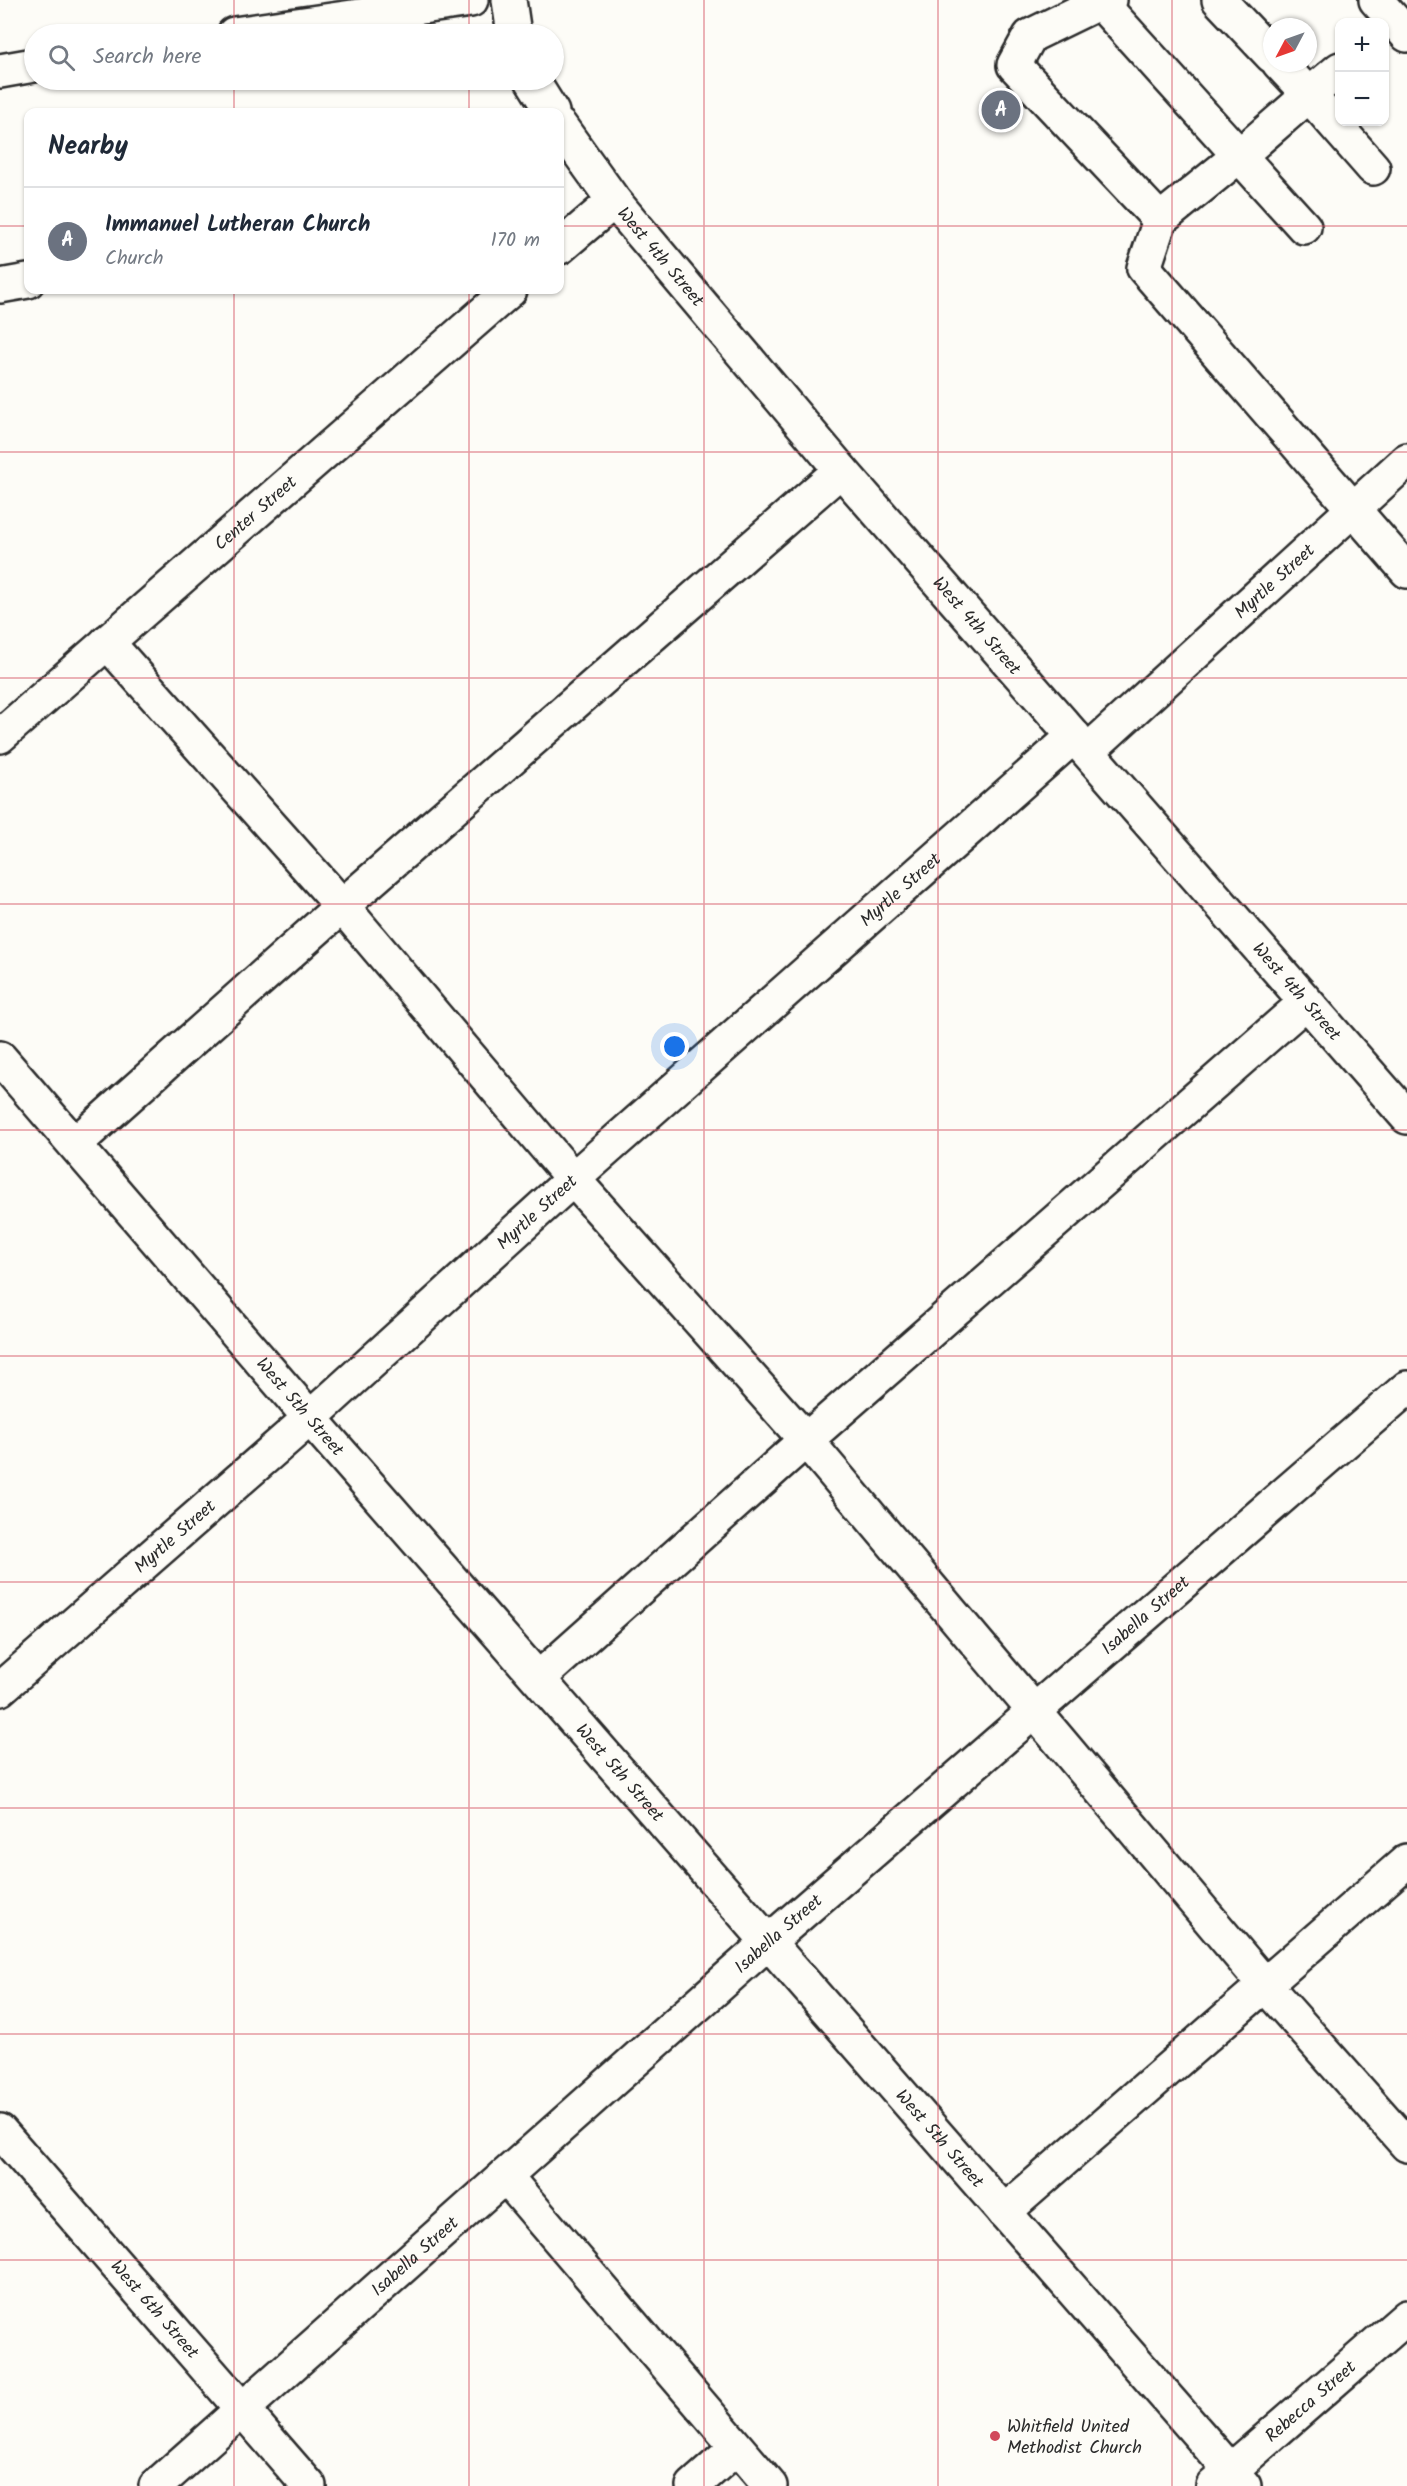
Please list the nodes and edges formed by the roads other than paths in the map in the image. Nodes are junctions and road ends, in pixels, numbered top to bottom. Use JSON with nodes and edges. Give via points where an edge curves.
{"nodes":[{"id":1,"x":471,"y":0,"type":"edge"},
{"id":2,"x":509,"y":0,"type":"edge"},
{"id":3,"x":1219,"y":0,"type":"edge"},
{"id":4,"x":1105,"y":1,"type":"edge"},
{"id":5,"x":304,"y":24,"type":"edge"},
{"id":6,"x":513,"y":24,"type":"edge"},
{"id":7,"x":1263,"y":46,"type":"edge"},
{"id":8,"x":24,"y":67,"type":"edge"},
{"id":9,"x":0,"y":71,"type":"edge"},
{"id":10,"x":1288,"y":72,"type":"edge"},
{"id":11,"x":1336,"y":72,"type":"edge"},
{"id":12,"x":538,"y":90,"type":"edge"},
{"id":13,"x":1309,"y":94,"type":"junction"},
{"id":14,"x":550,"y":108,"type":"edge"},
{"id":15,"x":564,"y":132,"type":"edge"},
{"id":16,"x":1240,"y":155,"type":"junction"},
{"id":17,"x":1372,"y":168,"type":"dead end"},
{"id":18,"x":614,"y":201,"type":"junction"},
{"id":19,"x":1160,"y":219,"type":"junction"},
{"id":20,"x":1304,"y":227,"type":"dead end"},
{"id":21,"x":564,"y":244,"type":"edge"},
{"id":22,"x":24,"y":282,"type":"edge"},
{"id":23,"x":0,"y":286,"type":"edge"},
{"id":24,"x":505,"y":294,"type":"edge"},
{"id":25,"x":1407,"y":460,"type":"edge"},
{"id":26,"x":841,"y":470,"type":"junction"},
{"id":27,"x":1352,"y":508,"type":"junction"},
{"id":28,"x":1407,"y":572,"type":"edge"},
{"id":29,"x":107,"y":642,"type":"junction"},
{"id":30,"x":0,"y":736,"type":"edge"},
{"id":31,"x":1081,"y":743,"type":"junction"},
{"id":32,"x":342,"y":906,"type":"junction"},
{"id":33,"x":1305,"y":1003,"type":"junction"},
{"id":34,"x":0,"y":1058,"type":"edge"},
{"id":35,"x":1407,"y":1117,"type":"edge"},
{"id":36,"x":75,"y":1144,"type":"junction"},
{"id":37,"x":573,"y":1179,"type":"junction"},
{"id":38,"x":1407,"y":1388,"type":"edge"},
{"id":39,"x":310,"y":1419,"type":"junction"},
{"id":40,"x":806,"y":1440,"type":"junction"},
{"id":41,"x":539,"y":1678,"type":"junction"},
{"id":42,"x":0,"y":1689,"type":"edge"},
{"id":43,"x":1035,"y":1711,"type":"junction"},
{"id":44,"x":1407,"y":1861,"type":"edge"},
{"id":45,"x":767,"y":1943,"type":"junction"},
{"id":46,"x":1264,"y":1984,"type":"junction"},
{"id":47,"x":4,"y":2145,"type":"edge"},
{"id":48,"x":1407,"y":2145,"type":"edge"},
{"id":49,"x":505,"y":2176,"type":"junction"},
{"id":50,"x":1004,"y":2212,"type":"junction"},
{"id":51,"x":1407,"y":2317,"type":"edge"},
{"id":52,"x":242,"y":2410,"type":"junction"},
{"id":53,"x":736,"y":2448,"type":"junction"},
{"id":54,"x":1229,"y":2481,"type":"edge"},
{"id":55,"x":156,"y":2486,"type":"edge"},
{"id":56,"x":309,"y":2486,"type":"edge"},
{"id":57,"x":693,"y":2486,"type":"edge"},
{"id":58,"x":770,"y":2486,"type":"edge"}],
"edges":[{"from":1,"to":5,"type":"street"},
{"from":2,"to":6,"type":"street"},
{"from":3,"to":7,"type":"street"},
{"from":4,"to":16,"type":"street"},
{"from":4,"to":19,"type":"street","via":[[1030,36],[1014,65]]},
{"from":8,"to":9,"type":"street"},
{"from":10,"to":13,"type":"street"},
{"from":11,"to":13,"type":"street"},
{"from":12,"to":14,"type":"street"},
{"from":13,"to":16,"type":"street"},
{"from":13,"to":17,"type":"street"},
{"from":15,"to":18,"type":"street","name":"West 4th Street"},
{"from":16,"to":19,"type":"street"},
{"from":16,"to":20,"type":"street"},
{"from":18,"to":21,"type":"street"},
{"from":18,"to":26,"type":"street","name":"West 4th Street"},
{"from":19,"to":27,"type":"street","via":[[1144,268]]},
{"from":22,"to":23,"type":"street"},
{"from":24,"to":29,"type":"street","name":"Center Street"},
{"from":25,"to":27,"type":"street","name":"Myrtle Street"},
{"from":26,"to":31,"type":"street","name":"West 4th Street"},
{"from":26,"to":32,"type":"street"},
{"from":27,"to":28,"type":"street"},
{"from":27,"to":31,"type":"street","name":"Myrtle Street"},
{"from":29,"to":30,"type":"street","name":"Center Street"},
{"from":29,"to":32,"type":"street"},
{"from":31,"to":33,"type":"street","name":"West 4th Street"},
{"from":31,"to":37,"type":"street","name":"Myrtle Street"},
{"from":32,"to":36,"type":"street"},
{"from":32,"to":37,"type":"street"},
{"from":33,"to":35,"type":"street","name":"West 4th Street"},
{"from":33,"to":40,"type":"street"},
{"from":34,"to":36,"type":"street","name":"West 5th Street"},
{"from":36,"to":39,"type":"street","name":"West 5th Street"},
{"from":37,"to":39,"type":"street","name":"Myrtle Street"},
{"from":37,"to":40,"type":"street"},
{"from":38,"to":43,"type":"street","name":"Isabella Street"},
{"from":39,"to":41,"type":"street","name":"West 5th Street"},
{"from":39,"to":42,"type":"street","name":"Myrtle Street"},
{"from":40,"to":41,"type":"street"},
{"from":40,"to":43,"type":"street"},
{"from":41,"to":45,"type":"street","name":"West 5th Street"},
{"from":43,"to":45,"type":"street","name":"Isabella Street"},
{"from":43,"to":46,"type":"street"},
{"from":44,"to":46,"type":"street"},
{"from":45,"to":49,"type":"street","name":"Isabella Street"},
{"from":45,"to":50,"type":"street","name":"West 5th Street"},
{"from":46,"to":48,"type":"street"},
{"from":46,"to":50,"type":"street"},
{"from":47,"to":52,"type":"street","name":"West 6th Street"},
{"from":49,"to":52,"type":"street","name":"Isabella Street"},
{"from":49,"to":53,"type":"street"},
{"from":50,"to":54,"type":"street","name":"West 5th Street"},
{"from":51,"to":54,"type":"street","name":"Rebecca Street"},
{"from":52,"to":55,"type":"street","name":"Isabella Street"},
{"from":52,"to":56,"type":"street","name":"West 6th Street"},
{"from":53,"to":57,"type":"street"},
{"from":53,"to":58,"type":"street"}]}
